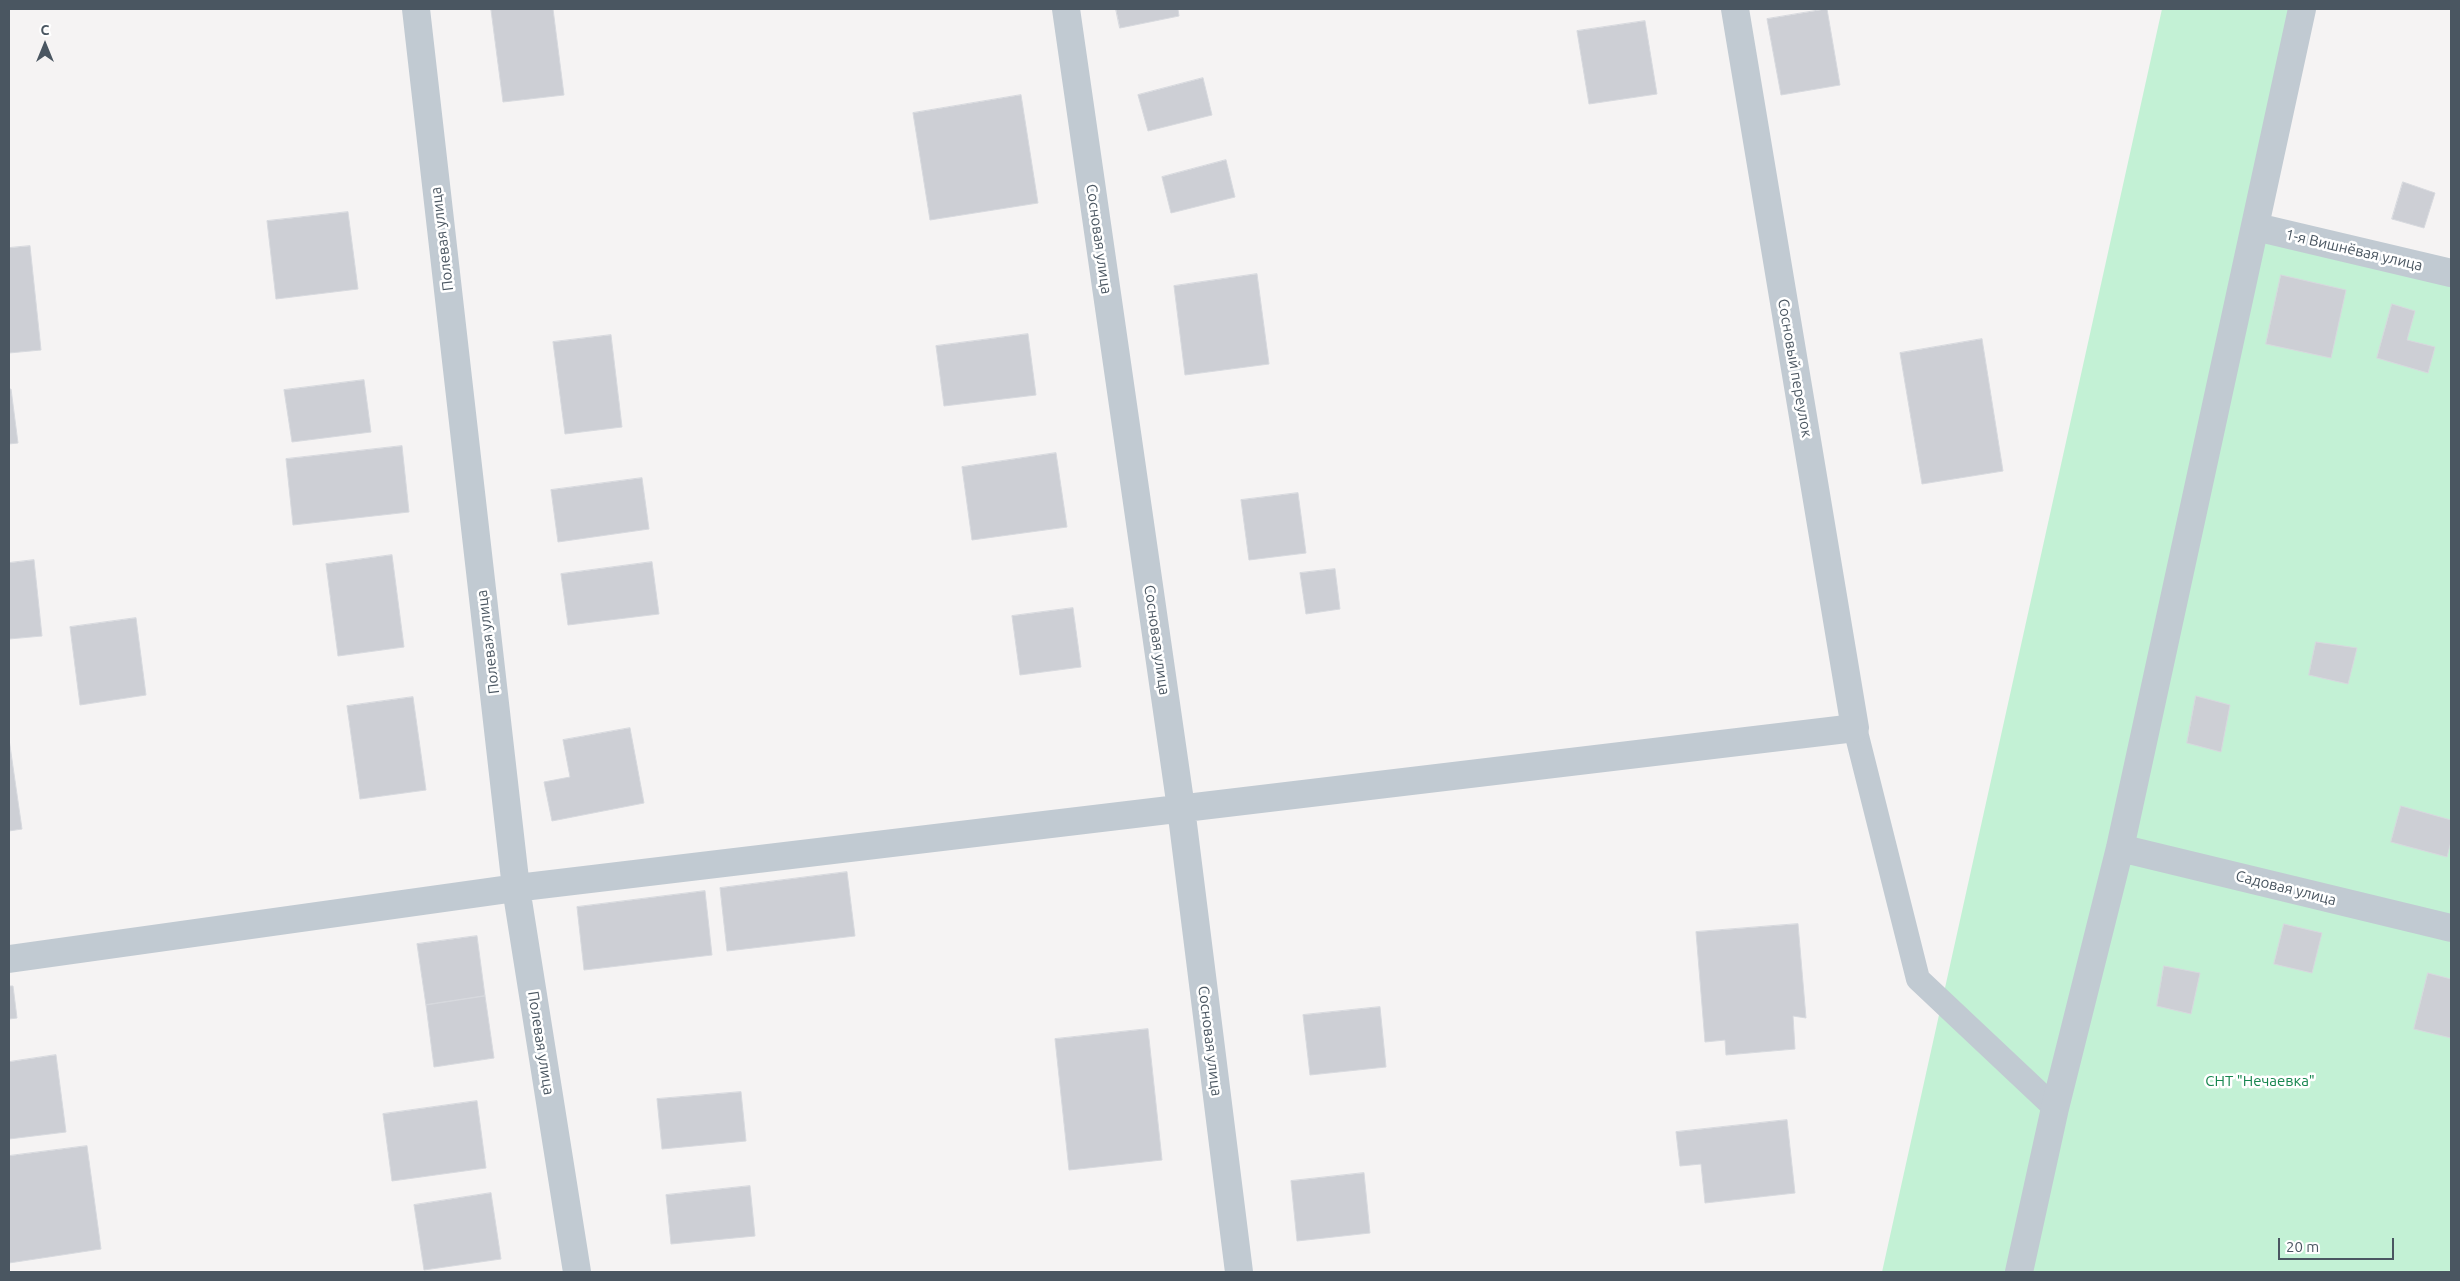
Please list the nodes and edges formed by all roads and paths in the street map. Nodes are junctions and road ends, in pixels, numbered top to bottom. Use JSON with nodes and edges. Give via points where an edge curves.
{"nodes":[{"id":1,"x":416,"y":9,"type":"edge"},
{"id":2,"x":1066,"y":9,"type":"edge"},
{"id":3,"x":1735,"y":9,"type":"edge"},
{"id":4,"x":2302,"y":9,"type":"edge"},
{"id":5,"x":2256,"y":226,"type":"junction"},
{"id":6,"x":2451,"y":273,"type":"edge"},
{"id":7,"x":1855,"y":728,"type":"junction"},
{"id":8,"x":1181,"y":808,"type":"junction"},
{"id":9,"x":2120,"y":848,"type":"junction"},
{"id":10,"x":516,"y":888,"type":"junction"},
{"id":11,"x":2451,"y":928,"type":"edge"},
{"id":12,"x":9,"y":959,"type":"edge"},
{"id":13,"x":2055,"y":1108,"type":"junction"},
{"id":14,"x":577,"y":1272,"type":"edge"},
{"id":15,"x":1239,"y":1272,"type":"edge"},
{"id":16,"x":2019,"y":1272,"type":"edge"}],
"edges":[{"from":1,"to":10,"type":"street","name":"Полевая улица"},
{"from":2,"to":8,"type":"street","name":"Сосновая улица"},
{"from":3,"to":7,"type":"street","name":"Сосновый переулок"},
{"from":4,"to":5,"type":"street"},
{"from":5,"to":6,"type":"street","name":"1-я Вишнёвая улица"},
{"from":5,"to":9,"type":"street"},
{"from":7,"to":8,"type":"street"},
{"from":7,"to":13,"type":"lane","via":[[1918,979]]},
{"from":8,"to":10,"type":"street"},
{"from":8,"to":15,"type":"street","name":"Сосновая улица"},
{"from":9,"to":11,"type":"street","name":"Садовая улица"},
{"from":9,"to":13,"type":"street"},
{"from":10,"to":12,"type":"street"},
{"from":10,"to":14,"type":"street","name":"Полевая улица"},
{"from":13,"to":16,"type":"street"}]}
